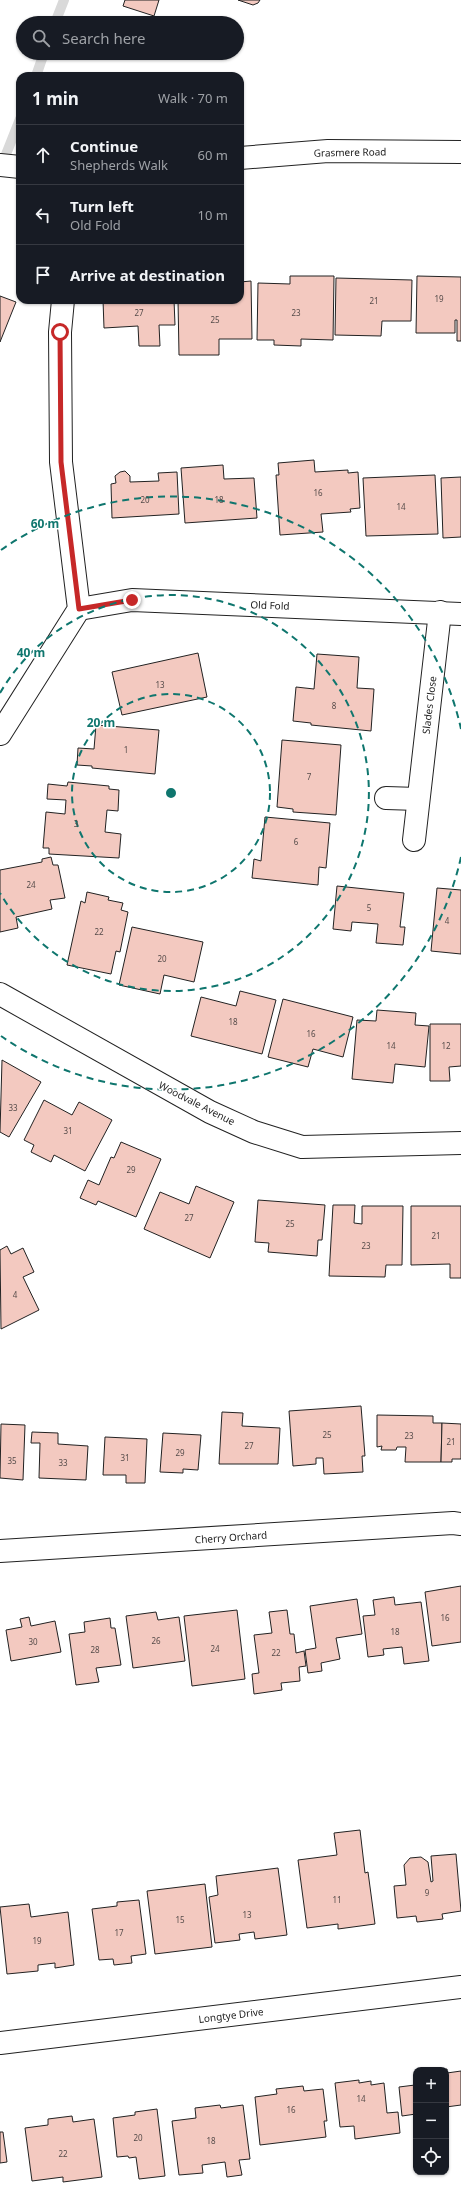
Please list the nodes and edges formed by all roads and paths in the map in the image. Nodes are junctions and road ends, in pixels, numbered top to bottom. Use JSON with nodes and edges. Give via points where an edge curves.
{"nodes":[{"id":1,"x":461,"y":152,"type":"edge"},
{"id":2,"x":244,"y":158,"type":"edge"},
{"id":3,"x":0,"y":165,"type":"edge"},
{"id":4,"x":16,"y":167,"type":"edge"},
{"id":5,"x":63,"y":304,"type":"edge"},
{"id":6,"x":79,"y":609,"type":"junction"},
{"id":7,"x":451,"y":613,"type":"edge"},
{"id":8,"x":0,"y":734,"type":"edge"},
{"id":9,"x":386,"y":798,"type":"dead end"},
{"id":10,"x":418,"y":799,"type":"junction"},
{"id":11,"x":414,"y":840,"type":"dead end"},
{"id":12,"x":0,"y":994,"type":"edge"},
{"id":13,"x":461,"y":1144,"type":"edge"},
{"id":14,"x":461,"y":1524,"type":"edge"},
{"id":15,"x":0,"y":1551,"type":"edge"},
{"id":16,"x":461,"y":1987,"type":"edge"},
{"id":17,"x":0,"y":2043,"type":"edge"}],
"edges":[{"from":1,"to":2,"type":"street","name":"Grasmere Road","via":[[328,151]]},
{"from":3,"to":4,"type":"street"},
{"from":5,"to":6,"type":"street","via":[[60,332],[61,462]]},
{"from":6,"to":7,"type":"street","name":"Old Fold","via":[[132,600]]},
{"from":6,"to":8,"type":"street"},
{"from":7,"to":10,"type":"street","name":"Slades Close"},
{"from":9,"to":10,"type":"street"},
{"from":10,"to":11,"type":"street","name":"Slades Close"},
{"from":12,"to":13,"type":"street","name":"Woodvale Avenue","via":[[210,1112],[254,1132],[302,1147]]},
{"from":14,"to":15,"type":"street","name":"Cherry Orchard"},
{"from":16,"to":17,"type":"street","name":"Longtye Drive"}]}
